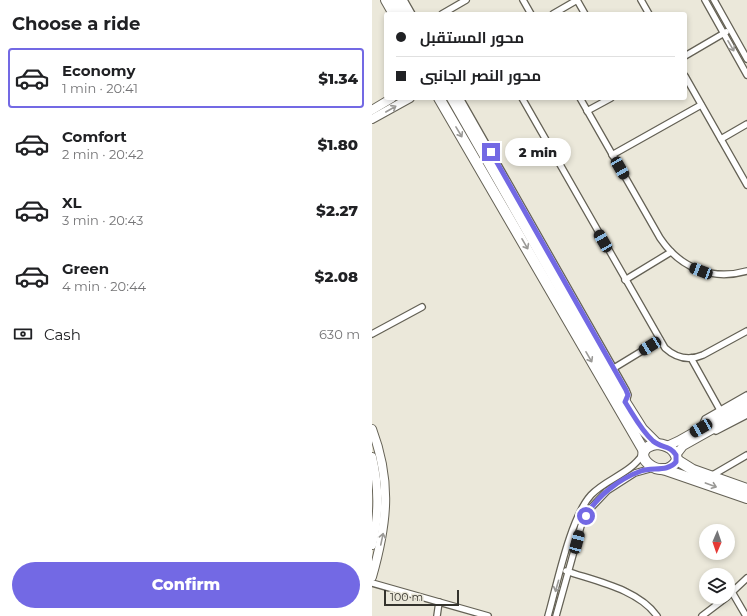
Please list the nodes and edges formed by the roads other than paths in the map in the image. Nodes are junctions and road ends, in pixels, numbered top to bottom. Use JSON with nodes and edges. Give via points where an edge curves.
{"nodes":[{"id":1,"x":386,"y":0,"type":"edge"},
{"id":2,"x":396,"y":0,"type":"edge"},
{"id":3,"x":404,"y":0,"type":"edge"},
{"id":4,"x":466,"y":0,"type":"edge"},
{"id":5,"x":523,"y":0,"type":"edge"},
{"id":6,"x":577,"y":0,"type":"edge"},
{"id":7,"x":641,"y":0,"type":"edge"},
{"id":8,"x":705,"y":0,"type":"edge"},
{"id":9,"x":714,"y":0,"type":"edge"},
{"id":10,"x":393,"y":12,"type":"edge"},
{"id":11,"x":403,"y":12,"type":"edge"},
{"id":12,"x":411,"y":12,"type":"edge"},
{"id":13,"x":445,"y":12,"type":"edge"},
{"id":14,"x":530,"y":12,"type":"edge"},
{"id":15,"x":556,"y":12,"type":"edge"},
{"id":16,"x":584,"y":12,"type":"edge"},
{"id":17,"x":648,"y":12,"type":"edge"},
{"id":18,"x":730,"y":30,"type":"junction"},
{"id":19,"x":724,"y":34,"type":"junction"},
{"id":20,"x":687,"y":55,"type":"edge"},
{"id":21,"x":747,"y":59,"type":"edge"},
{"id":22,"x":747,"y":75,"type":"edge"},
{"id":23,"x":687,"y":80,"type":"edge"},
{"id":24,"x":389,"y":100,"type":"edge"},
{"id":25,"x":406,"y":100,"type":"edge"},
{"id":26,"x":441,"y":100,"type":"edge"},
{"id":27,"x":456,"y":100,"type":"edge"},
{"id":28,"x":456,"y":100,"type":"edge"},
{"id":29,"x":523,"y":100,"type":"edge"},
{"id":30,"x":581,"y":100,"type":"edge"},
{"id":31,"x":606,"y":100,"type":"edge"},
{"id":32,"x":701,"y":105,"type":"junction"},
{"id":33,"x":372,"y":110,"type":"edge"},
{"id":34,"x":587,"y":111,"type":"junction"},
{"id":35,"x":372,"y":119,"type":"edge"},
{"id":36,"x":747,"y":124,"type":"edge"},
{"id":37,"x":721,"y":139,"type":"junction"},
{"id":38,"x":612,"y":155,"type":"junction"},
{"id":39,"x":747,"y":185,"type":"edge"},
{"id":40,"x":670,"y":252,"type":"junction"},
{"id":41,"x":539,"y":259,"type":"junction"},
{"id":42,"x":747,"y":271,"type":"edge"},
{"id":43,"x":625,"y":280,"type":"junction"},
{"id":44,"x":422,"y":307,"type":"dead end"},
{"id":45,"x":747,"y":331,"type":"edge"},
{"id":46,"x":372,"y":334,"type":"edge"},
{"id":47,"x":660,"y":340,"type":"junction"},
{"id":48,"x":691,"y":358,"type":"junction"},
{"id":49,"x":614,"y":368,"type":"junction"},
{"id":50,"x":747,"y":395,"type":"edge"},
{"id":51,"x":625,"y":402,"type":"junction"},
{"id":52,"x":747,"y":402,"type":"edge"},
{"id":53,"x":720,"y":410,"type":"junction"},
{"id":54,"x":747,"y":410,"type":"edge"},
{"id":55,"x":747,"y":415,"type":"edge"},
{"id":56,"x":372,"y":429,"type":"edge"},
{"id":57,"x":704,"y":430,"type":"junction"},
{"id":58,"x":640,"y":435,"type":"junction"},
{"id":59,"x":662,"y":445,"type":"junction"},
{"id":60,"x":644,"y":453,"type":"junction"},
{"id":61,"x":747,"y":455,"type":"edge"},
{"id":62,"x":372,"y":457,"type":"edge"},
{"id":63,"x":677,"y":458,"type":"junction"},
{"id":64,"x":657,"y":468,"type":"junction"},
{"id":65,"x":710,"y":476,"type":"junction"},
{"id":66,"x":747,"y":489,"type":"edge"},
{"id":67,"x":747,"y":498,"type":"edge"},
{"id":68,"x":372,"y":545,"type":"edge"},
{"id":69,"x":562,"y":570,"type":"junction"},
{"id":70,"x":568,"y":572,"type":"junction"},
{"id":71,"x":372,"y":577,"type":"edge"},
{"id":72,"x":747,"y":578,"type":"edge"},
{"id":73,"x":372,"y":583,"type":"edge"},
{"id":74,"x":735,"y":589,"type":"edge"},
{"id":75,"x":439,"y":602,"type":"junction"},
{"id":76,"x":735,"y":602,"type":"edge"},
{"id":77,"x":717,"y":604,"type":"edge"},
{"id":78,"x":437,"y":616,"type":"edge"},
{"id":79,"x":487,"y":616,"type":"edge"},
{"id":80,"x":548,"y":616,"type":"edge"},
{"id":81,"x":556,"y":616,"type":"edge"},
{"id":82,"x":657,"y":616,"type":"edge"},
{"id":83,"x":702,"y":616,"type":"edge"},
{"id":84,"x":747,"y":616,"type":"edge"}],
"edges":[{"from":1,"to":10,"type":"highway"},
{"from":2,"to":11,"type":"highway"},
{"from":3,"to":12,"type":"street"},
{"from":4,"to":13,"type":"street"},
{"from":5,"to":14,"type":"street"},
{"from":6,"to":15,"type":"street"},
{"from":6,"to":16,"type":"street"},
{"from":7,"to":17,"type":"street"},
{"from":8,"to":19,"type":"street"},
{"from":9,"to":18,"type":"street"},
{"from":18,"to":19,"type":"street"},
{"from":18,"to":21,"type":"street"},
{"from":19,"to":20,"type":"street"},
{"from":19,"to":22,"type":"street","one_way":true},
{"from":23,"to":32,"type":"street"},
{"from":24,"to":33,"type":"street"},
{"from":35,"to":25,"type":"street","one_way":true},
{"from":26,"to":41,"type":"highway","one_way":true},
{"from":27,"to":41,"type":"highway"},
{"from":28,"to":49,"type":"street"},
{"from":29,"to":43,"type":"street"},
{"from":30,"to":34,"type":"street"},
{"from":31,"to":34,"type":"street"},
{"from":32,"to":37,"type":"street"},
{"from":32,"to":38,"type":"street"},
{"from":34,"to":38,"type":"street"},
{"from":36,"to":37,"type":"street"},
{"from":37,"to":39,"type":"street"},
{"from":38,"to":40,"type":"street"},
{"from":40,"to":42,"type":"street","via":[[685,264],[710,273]]},
{"from":40,"to":43,"type":"street"},
{"from":41,"to":51,"type":"highway"},
{"from":41,"to":58,"type":"highway","one_way":true},
{"from":43,"to":47,"type":"street"},
{"from":44,"to":46,"type":"street"},
{"from":45,"to":48,"type":"street","via":[[703,355]]},
{"from":47,"to":48,"type":"street","via":[[672,353],[679,357]]},
{"from":47,"to":49,"type":"street"},
{"from":48,"to":53,"type":"street"},
{"from":49,"to":51,"type":"street","via":[[627,391]]},
{"from":50,"to":53,"type":"street"},
{"from":51,"to":58,"type":"highway"},
{"from":52,"to":57,"type":"street"},
{"from":53,"to":57,"type":"street","via":[[705,419]]},
{"from":54,"to":57,"type":"street"},
{"from":55,"to":57,"type":"street","via":[[723,428]]},
{"from":71,"to":56,"type":"street","one_way":true,"via":[[382,540],[386,504],[384,470]]},
{"from":57,"to":59,"type":"street"},
{"from":57,"to":63,"type":"street","via":[[683,446]]},
{"from":58,"to":59,"type":"highway"},
{"from":58,"to":60,"type":"highway"},
{"from":59,"to":60,"type":"highway","via":[[649,447]]},
{"from":59,"to":63,"type":"highway"},
{"from":60,"to":64,"type":"highway","via":[[646,463]]},
{"from":60,"to":69,"type":"street","via":[[633,467],[603,484],[586,501],[577,518]]},
{"from":61,"to":65,"type":"street"},
{"from":62,"to":68,"type":"street","via":[[378,498]]},
{"from":63,"to":64,"type":"highway","via":[[671,467]]},
{"from":63,"to":65,"type":"highway","via":[[693,470]]},
{"from":64,"to":67,"type":"highway","one_way":true},
{"from":64,"to":70,"type":"street","via":[[630,476],[607,491],[592,506],[581,526]]},
{"from":65,"to":66,"type":"highway"},
{"from":69,"to":70,"type":"street"},
{"from":69,"to":80,"type":"street","one_way":true},
{"from":70,"to":81,"type":"street"},
{"from":70,"to":82,"type":"street","via":[[631,594]]},
{"from":72,"to":74,"type":"street"},
{"from":73,"to":75,"type":"street"},
{"from":75,"to":78,"type":"street"},
{"from":75,"to":79,"type":"street"},
{"from":76,"to":84,"type":"street"},
{"from":77,"to":83,"type":"street"}]}
